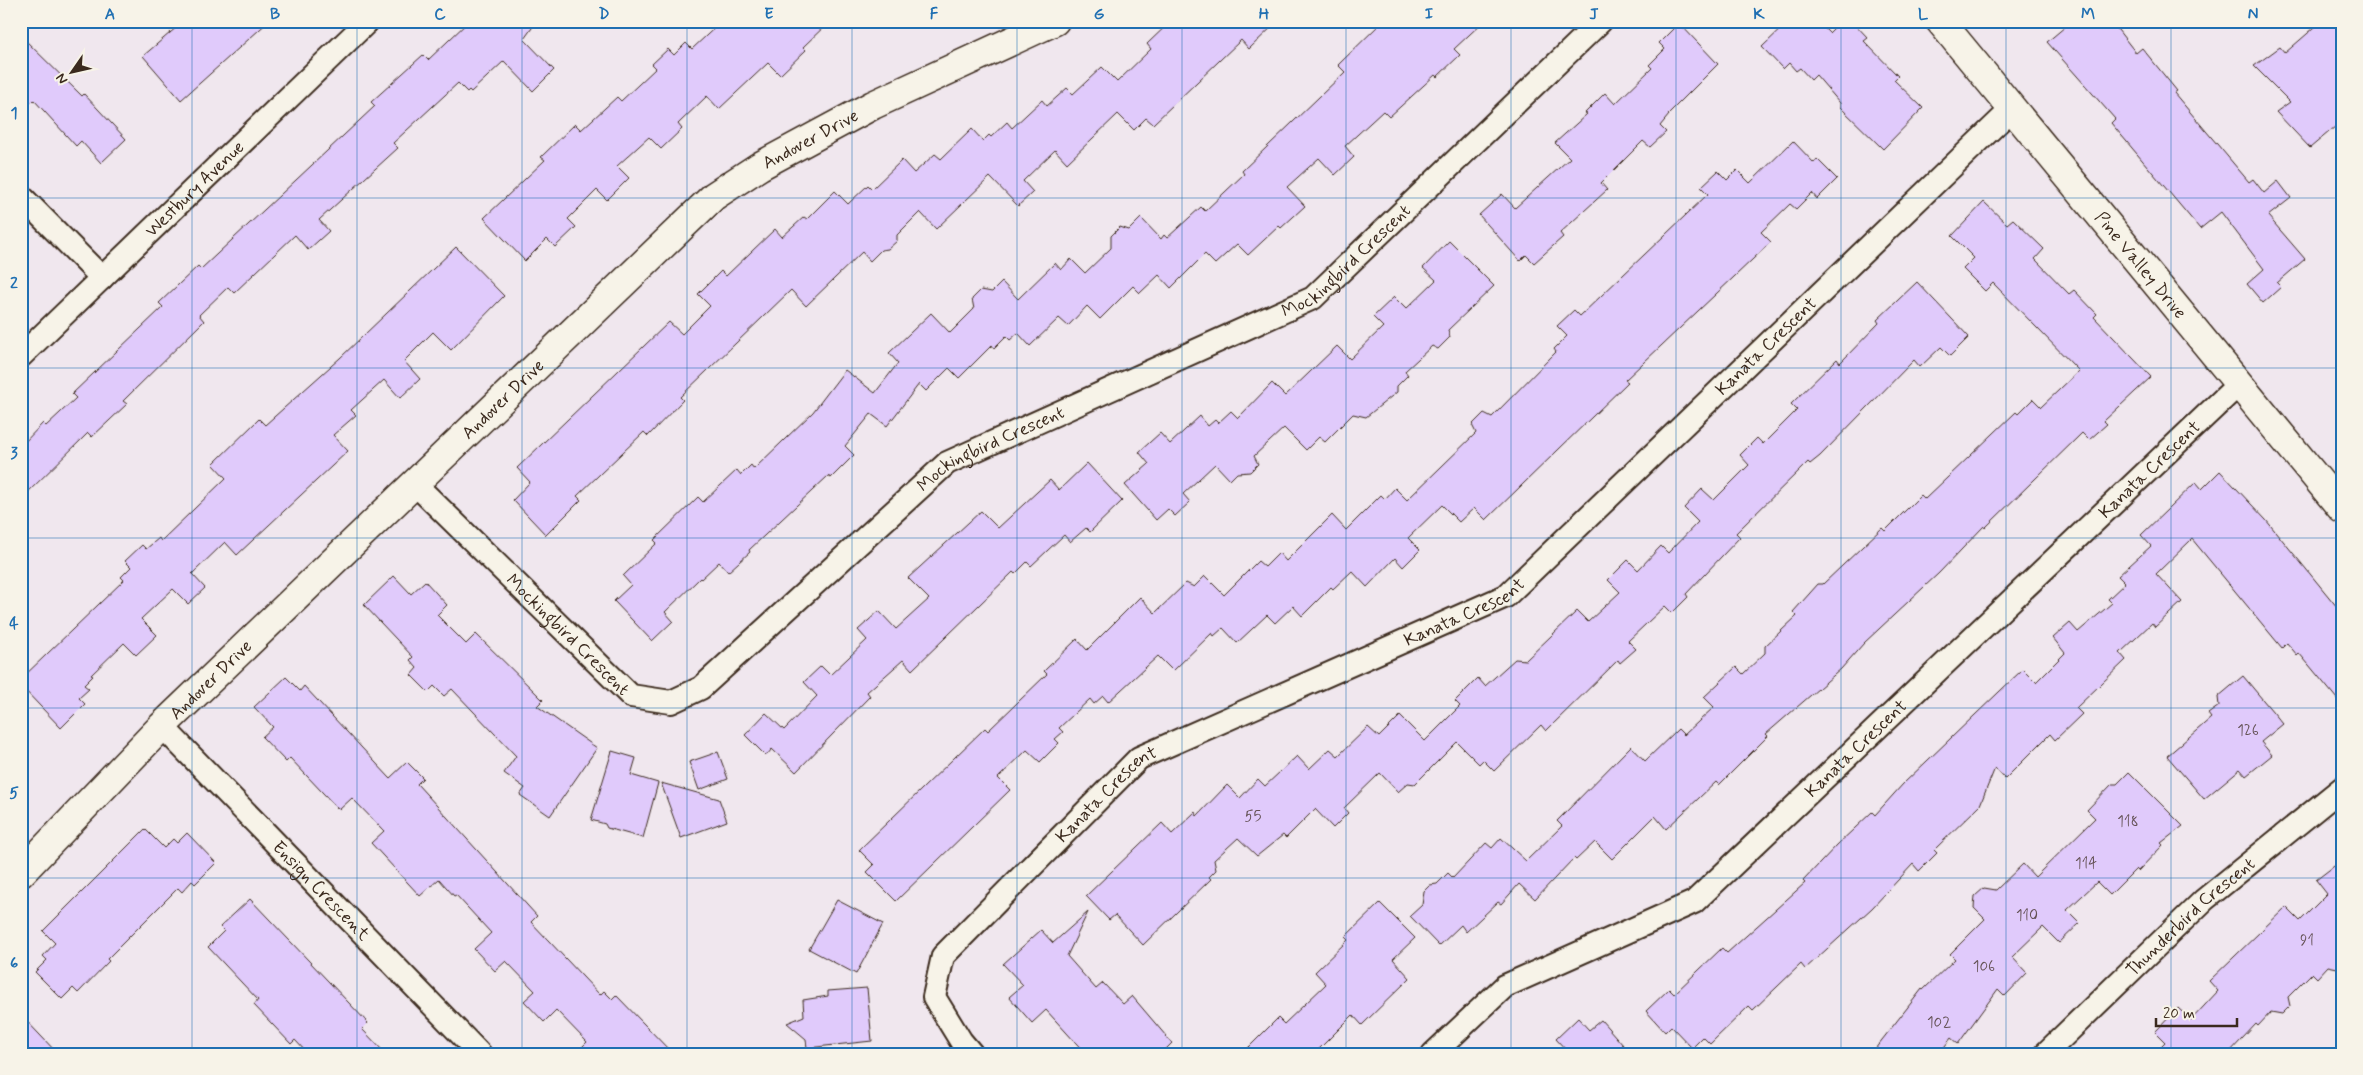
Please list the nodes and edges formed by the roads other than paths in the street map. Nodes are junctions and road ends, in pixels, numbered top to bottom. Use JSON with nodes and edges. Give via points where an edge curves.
{"nodes":[{"id":1,"x":368,"y":21,"type":"edge"},
{"id":2,"x":1055,"y":21,"type":"edge"},
{"id":3,"x":1601,"y":21,"type":"edge"},
{"id":4,"x":1940,"y":21,"type":"edge"},
{"id":5,"x":2012,"y":109,"type":"junction"},
{"id":6,"x":21,"y":196,"type":"edge"},
{"id":7,"x":102,"y":278,"type":"junction"},
{"id":8,"x":21,"y":356,"type":"edge"},
{"id":9,"x":2239,"y":384,"type":"junction"},
{"id":10,"x":414,"y":483,"type":"junction"},
{"id":11,"x":2342,"y":509,"type":"edge"},
{"id":12,"x":162,"y":726,"type":"junction"},
{"id":13,"x":2342,"y":788,"type":"edge"},
{"id":14,"x":21,"y":873,"type":"edge"},
{"id":15,"x":480,"y":1054,"type":"edge"},
{"id":16,"x":972,"y":1054,"type":"edge"},
{"id":17,"x":1433,"y":1054,"type":"edge"},
{"id":18,"x":2045,"y":1054,"type":"edge"}],
"edges":[{"from":1,"to":7,"type":"street","name":"Westbury Avenue"},
{"from":2,"to":10,"type":"street","name":"Andover Drive","via":[[873,104],[760,166],[714,196]]},
{"from":3,"to":10,"type":"street","name":"Mockingbird Crescent","via":[[1313,298],[947,463],[701,688],[671,702],[631,696]]},
{"from":4,"to":5,"type":"street","name":"Pine Valley Drive"},
{"from":5,"to":9,"type":"street","name":"Pine Valley Drive"},
{"from":5,"to":16,"type":"street","name":"Kanata Crescent","via":[[1506,596],[1139,758],[943,956],[934,997],[960,1042]]},
{"from":6,"to":7,"type":"street"},
{"from":7,"to":8,"type":"street","name":"Westbury Avenue"},
{"from":9,"to":11,"type":"street","name":"Pine Valley Drive"},
{"from":9,"to":17,"type":"street","name":"Kanata Crescent","via":[[1694,902],[1504,986]]},
{"from":10,"to":12,"type":"street","name":"Andover Drive"},
{"from":12,"to":14,"type":"street","name":"Andover Drive"},
{"from":12,"to":15,"type":"street","name":"Ensign Crescent"},
{"from":13,"to":18,"type":"street","name":"Thunderbird Crescent","via":[[2204,900]]}]}
